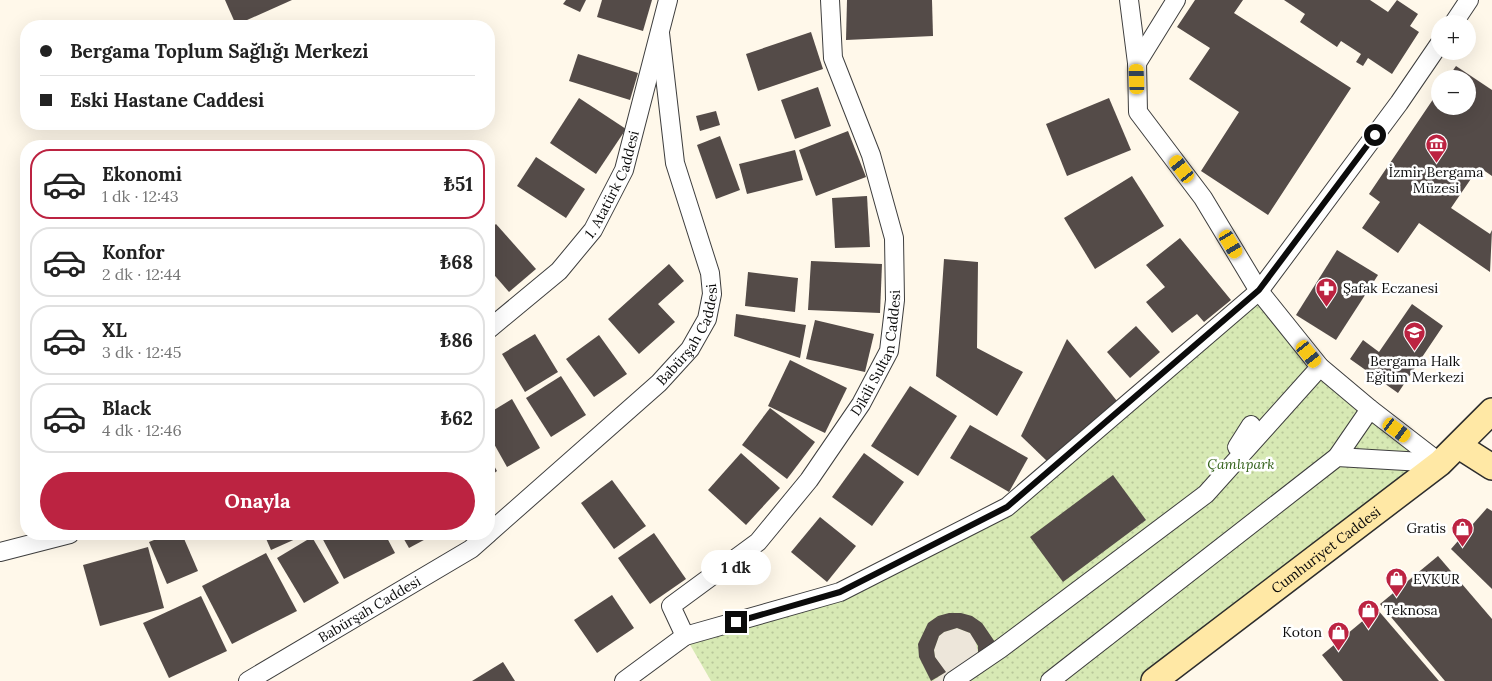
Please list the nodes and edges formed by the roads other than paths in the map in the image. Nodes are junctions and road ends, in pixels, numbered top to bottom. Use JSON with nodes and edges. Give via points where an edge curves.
{"nodes":[{"id":1,"x":668,"y":0,"type":"edge"},
{"id":2,"x":830,"y":0,"type":"edge"},
{"id":3,"x":1129,"y":0,"type":"edge"},
{"id":4,"x":1176,"y":0,"type":"edge"},
{"id":5,"x":1469,"y":0,"type":"edge"},
{"id":6,"x":1459,"y":15,"type":"edge"},
{"id":7,"x":660,"y":33,"type":"junction"},
{"id":8,"x":1431,"y":55,"type":"edge"},
{"id":9,"x":1137,"y":63,"type":"junction"},
{"id":10,"x":1259,"y":290,"type":"junction"},
{"id":11,"x":495,"y":324,"type":"edge"},
{"id":12,"x":1320,"y":367,"type":"junction"},
{"id":13,"x":1370,"y":409,"type":"junction"},
{"id":14,"x":1492,"y":411,"type":"edge"},
{"id":15,"x":1251,"y":424,"type":"dead end"},
{"id":16,"x":1459,"y":446,"type":"junction"},
{"id":17,"x":1337,"y":457,"type":"junction"},
{"id":18,"x":1440,"y":462,"type":"junction"},
{"id":19,"x":1492,"y":467,"type":"edge"},
{"id":20,"x":1206,"y":494,"type":"junction"},
{"id":21,"x":495,"y":527,"type":"edge"},
{"id":22,"x":47,"y":540,"type":"edge"},
{"id":23,"x":481,"y":540,"type":"edge"},
{"id":24,"x":0,"y":552,"type":"edge"},
{"id":25,"x":685,"y":636,"type":"junction"},
{"id":26,"x":1161,"y":679,"type":"edge"},
{"id":27,"x":248,"y":681,"type":"edge"},
{"id":28,"x":624,"y":681,"type":"edge"},
{"id":29,"x":953,"y":681,"type":"edge"},
{"id":30,"x":1050,"y":681,"type":"edge"}],
"edges":[{"from":1,"to":7,"type":"street","name":"1. Atatürk Caddesi"},
{"from":2,"to":25,"type":"street","name":"Dikili Sultan Caddesi","via":[[833,58],[871,155],[894,238],[895,300],[889,351],[861,404],[809,480],[758,542],[671,606]]},
{"from":3,"to":9,"type":"street"},
{"from":4,"to":9,"type":"street"},
{"from":5,"to":6,"type":"street"},
{"from":7,"to":11,"type":"street","name":"1. Atatürk Caddesi","via":[[624,170],[593,230],[559,271]]},
{"from":7,"to":21,"type":"street","name":"Babürşah Caddesi","via":[[675,163],[710,273],[712,294],[706,319],[690,349],[659,383]]},
{"from":8,"to":10,"type":"street"},
{"from":9,"to":10,"type":"street","via":[[1138,112],[1203,198]]},
{"from":10,"to":12,"type":"street"},
{"from":10,"to":25,"type":"street","via":[[1007,507],[840,592]]},
{"from":12,"to":13,"type":"street"},
{"from":12,"to":20,"type":"street"},
{"from":13,"to":17,"type":"street"},
{"from":13,"to":18,"type":"street"},
{"from":14,"to":16,"type":"main road","name":"Cumhuriyet Caddesi"},
{"from":15,"to":20,"type":"street"},
{"from":16,"to":18,"type":"main road","name":"Cumhuriyet Caddesi"},
{"from":16,"to":19,"type":"main road"},
{"from":17,"to":18,"type":"street"},
{"from":17,"to":30,"type":"street"},
{"from":18,"to":26,"type":"main road","name":"Cumhuriyet Caddesi"},
{"from":20,"to":29,"type":"street","via":[[1000,650]]},
{"from":22,"to":24,"type":"street"},
{"from":23,"to":27,"type":"street","name":"Babürşah Caddesi","via":[[471,549]]},
{"from":25,"to":28,"type":"street"}]}
